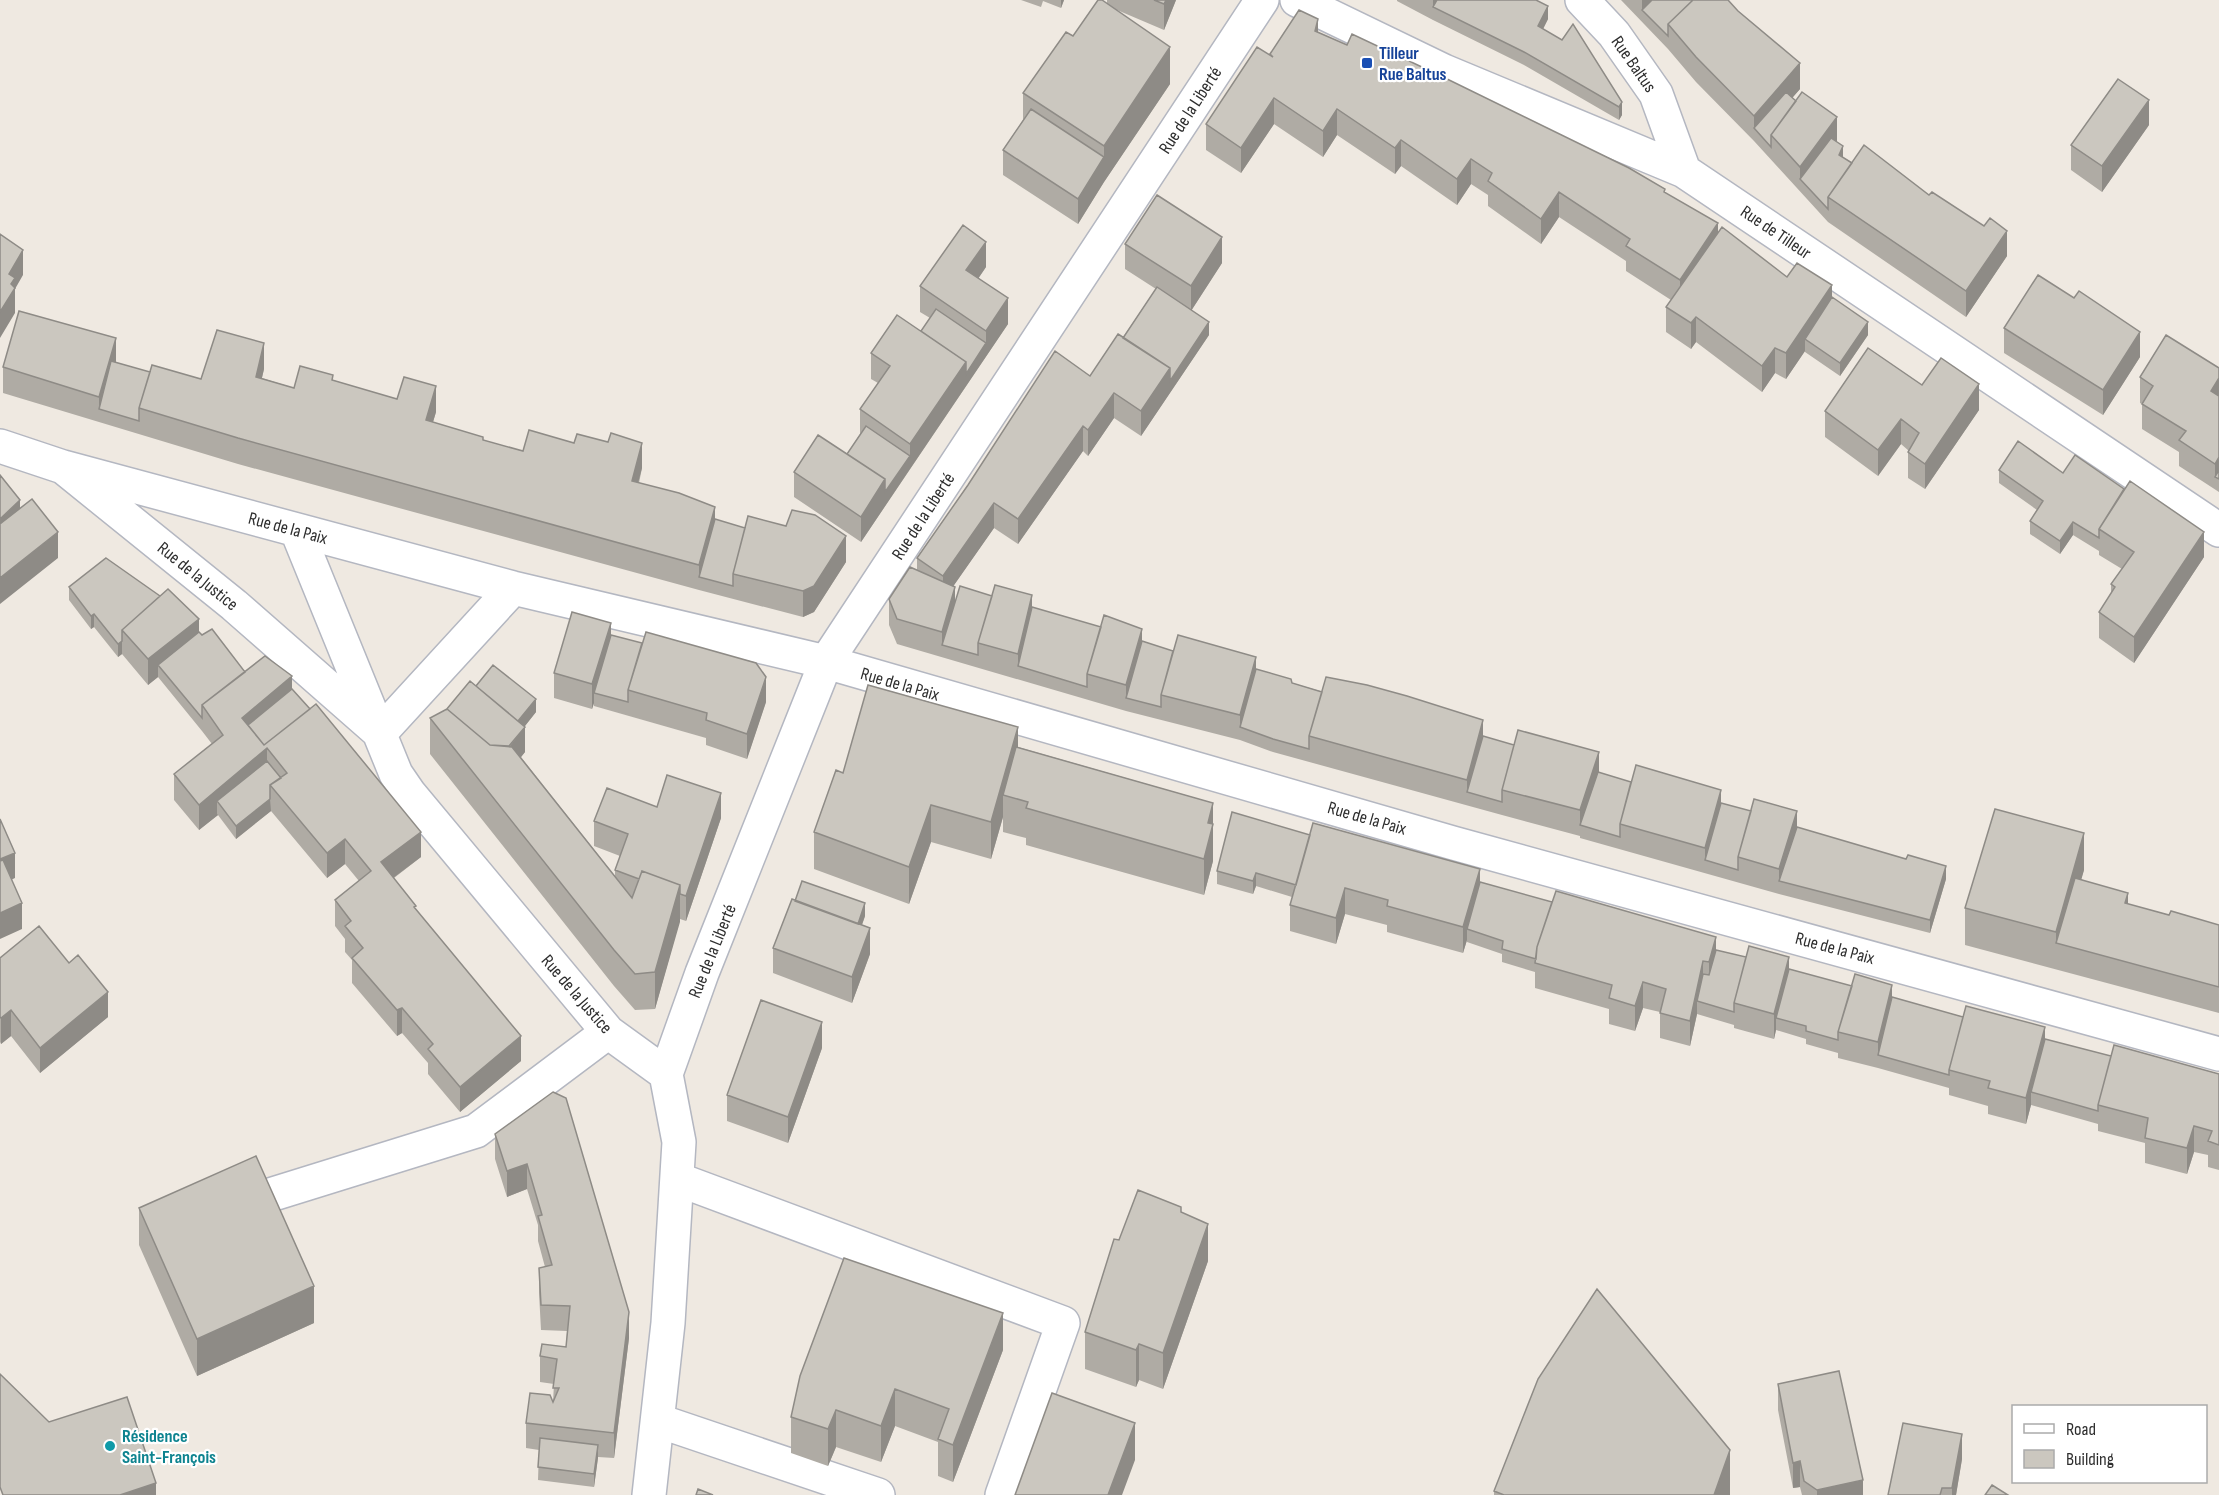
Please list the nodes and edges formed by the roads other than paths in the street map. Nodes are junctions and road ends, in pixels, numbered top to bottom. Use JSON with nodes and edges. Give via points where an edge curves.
{"nodes":[{"id":1,"x":1263,"y":0,"type":"edge"},
{"id":2,"x":1297,"y":0,"type":"edge"},
{"id":3,"x":1582,"y":0,"type":"edge"},
{"id":4,"x":1684,"y":171,"type":"junction"},
{"id":5,"x":0,"y":446,"type":"edge"},
{"id":6,"x":63,"y":466,"type":"junction"},
{"id":7,"x":2219,"y":530,"type":"edge"},
{"id":8,"x":297,"y":531,"type":"junction"},
{"id":9,"x":513,"y":588,"type":"junction"},
{"id":10,"x":826,"y":662,"type":"junction"},
{"id":11,"x":380,"y":733,"type":"junction"},
{"id":12,"x":608,"y":1032,"type":"junction"},
{"id":13,"x":2219,"y":1054,"type":"edge"},
{"id":14,"x":666,"y":1074,"type":"junction"},
{"id":15,"x":677,"y":1179,"type":"junction"},
{"id":16,"x":270,"y":1195,"type":"edge"},
{"id":17,"x":659,"y":1421,"type":"junction"},
{"id":18,"x":649,"y":1495,"type":"edge"},
{"id":19,"x":878,"y":1495,"type":"edge"},
{"id":20,"x":1002,"y":1495,"type":"edge"}],
"edges":[{"from":1,"to":10,"type":"street","name":"Rue de la Liberté"},
{"from":2,"to":4,"type":"street","name":"Rue de Tilleur","via":[[1444,70]]},
{"from":3,"to":4,"type":"street","name":"Rue Baltus","via":[[1614,34],[1656,94]]},
{"from":4,"to":7,"type":"street","name":"Rue de Tilleur"},
{"from":5,"to":6,"type":"street","name":"Rue de la Justice"},
{"from":6,"to":8,"type":"street","name":"Rue de la Paix"},
{"from":6,"to":11,"type":"street","name":"Rue de la Justice","via":[[234,605]]},
{"from":8,"to":9,"type":"street","name":"Rue de la Paix"},
{"from":8,"to":11,"type":"street","name":"Rue de la Justice"},
{"from":9,"to":10,"type":"street","name":"Rue de la Paix"},
{"from":9,"to":11,"type":"street"},
{"from":10,"to":13,"type":"street","name":"Rue de la Paix","via":[[1453,843]]},
{"from":10,"to":14,"type":"street","name":"Rue de la Liberté","via":[[702,973]]},
{"from":11,"to":12,"type":"street","name":"Rue de la Justice","via":[[396,774],[409,793]]},
{"from":12,"to":14,"type":"street","name":"Rue de la Justice"},
{"from":12,"to":16,"type":"street","via":[[476,1131]]},
{"from":14,"to":15,"type":"street","via":[[679,1142]]},
{"from":15,"to":17,"type":"street"},
{"from":15,"to":20,"type":"street","via":[[1063,1323]]},
{"from":17,"to":18,"type":"street"},
{"from":17,"to":19,"type":"street"}]}
